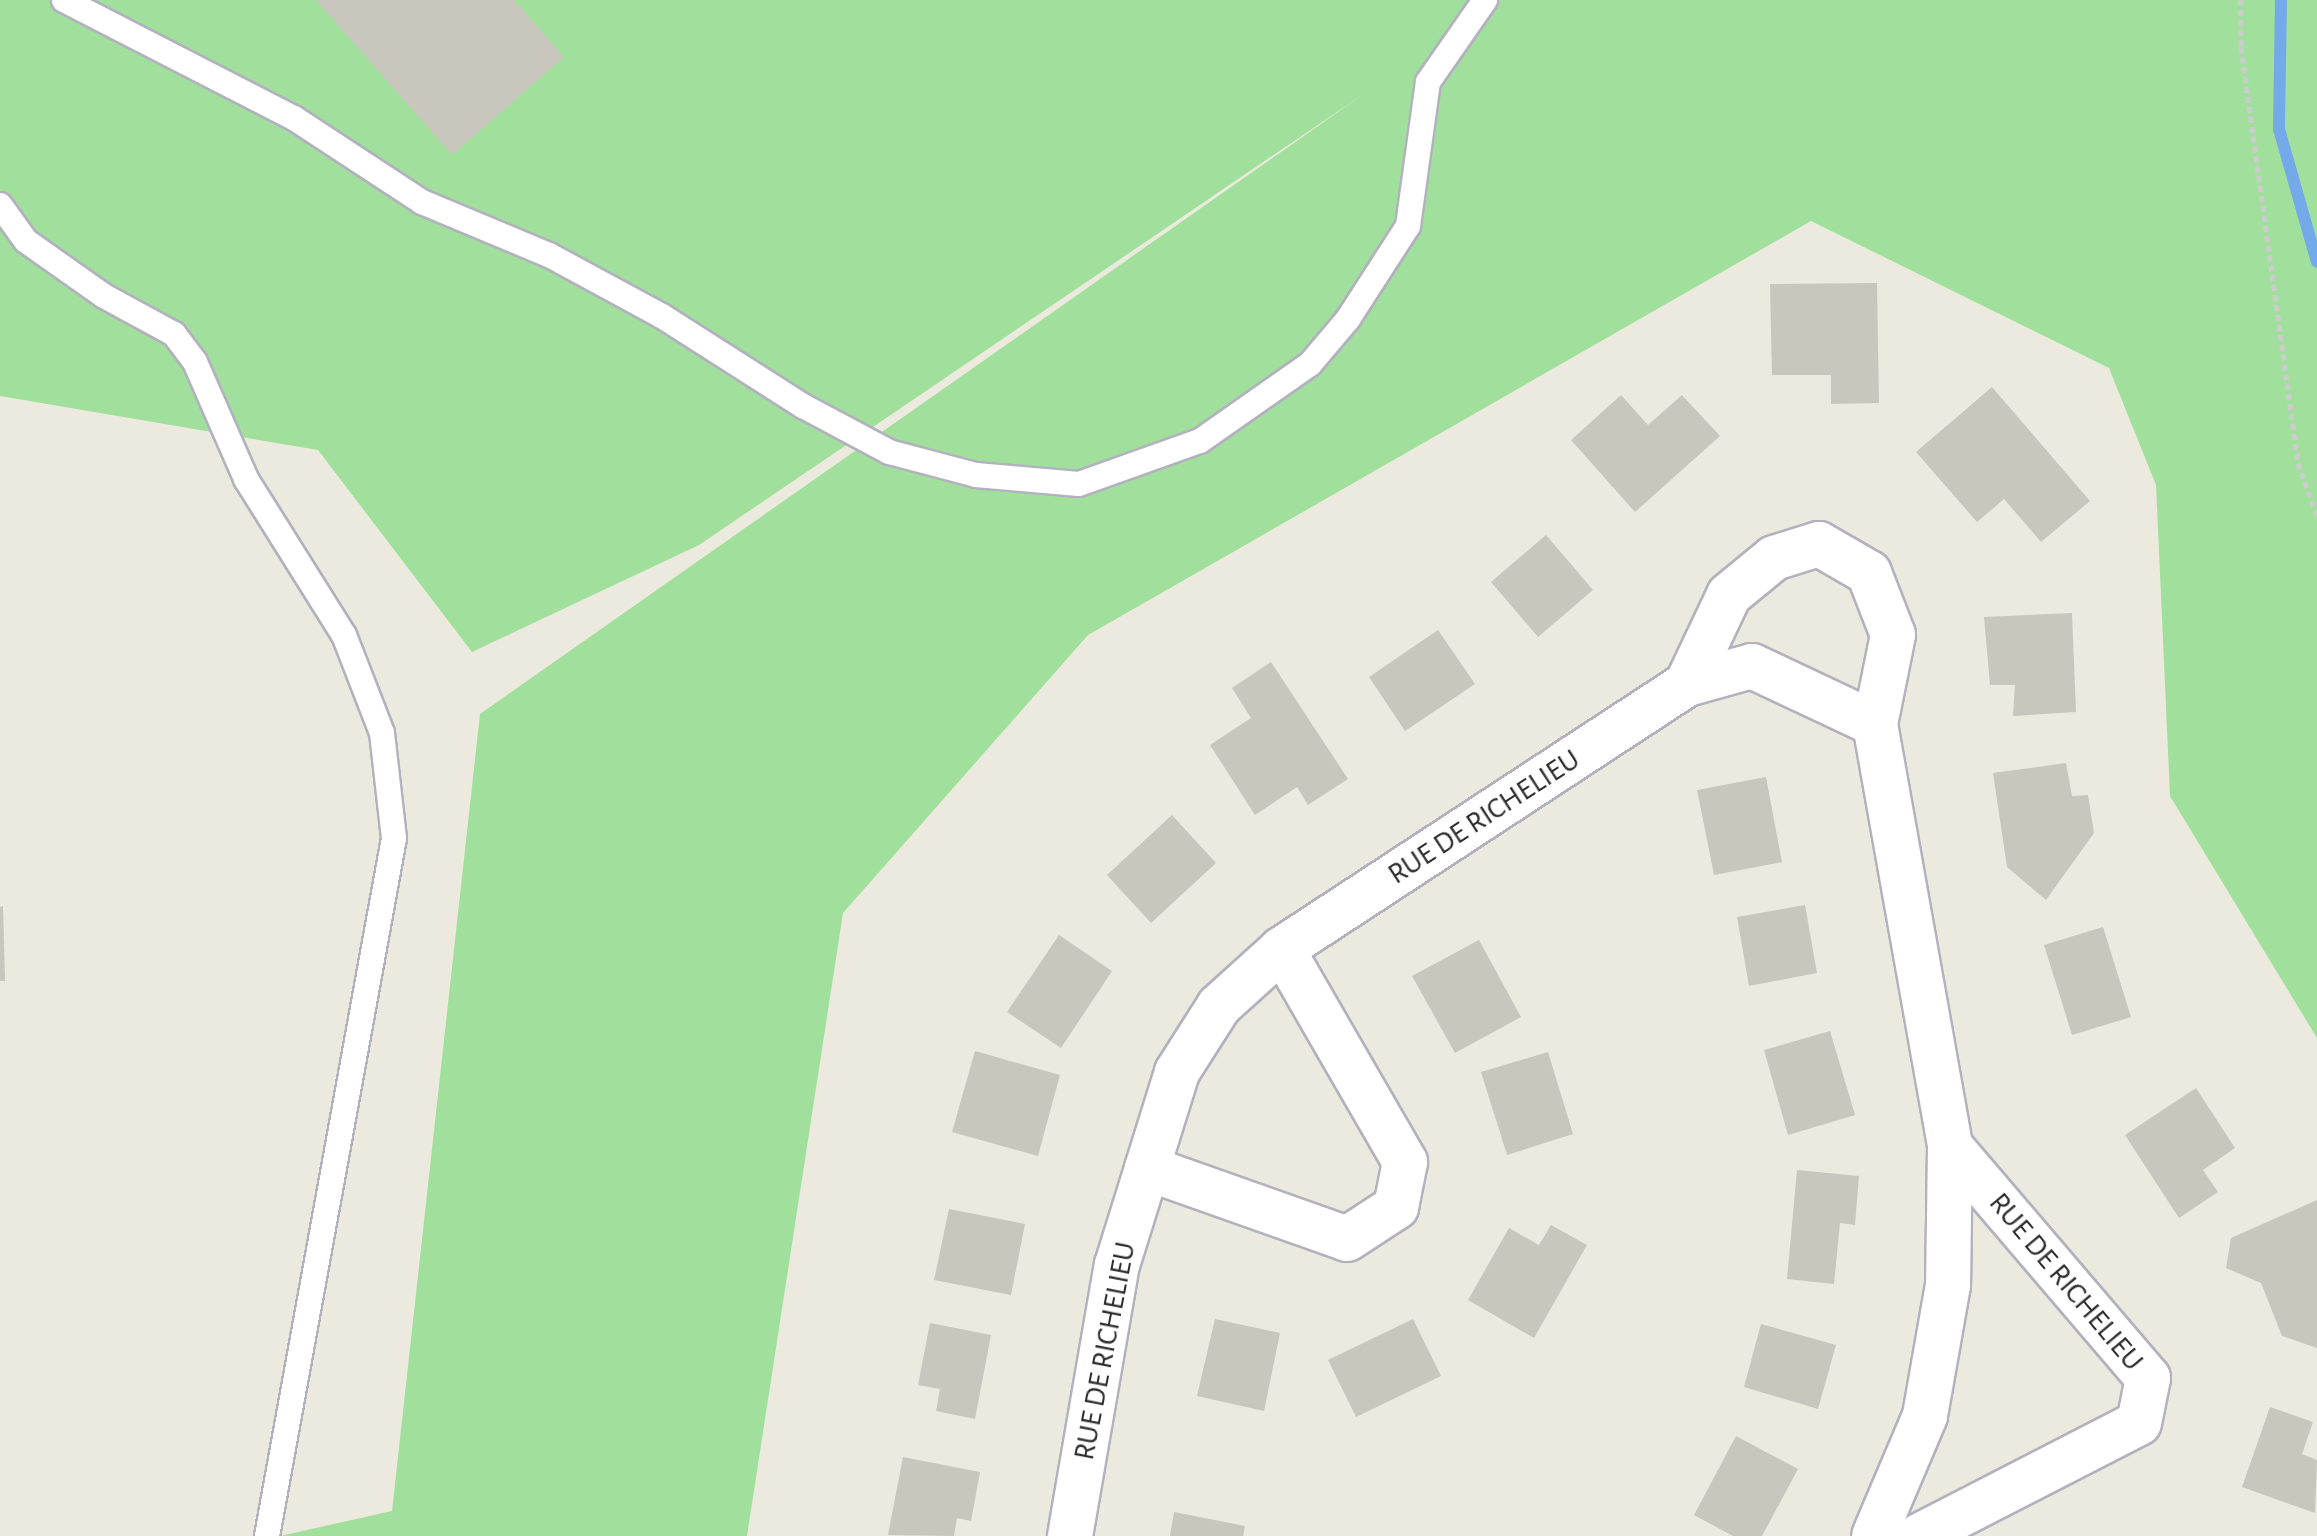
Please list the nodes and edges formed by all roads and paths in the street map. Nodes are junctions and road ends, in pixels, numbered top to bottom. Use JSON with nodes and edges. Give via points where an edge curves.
{"nodes":[{"id":1,"x":64,"y":0,"type":"edge"},
{"id":2,"x":1485,"y":0,"type":"edge"},
{"id":3,"x":2241,"y":0,"type":"edge"},
{"id":4,"x":0,"y":205,"type":"edge"},
{"id":5,"x":2317,"y":516,"type":"edge"},
{"id":6,"x":1687,"y":684,"type":"junction"},
{"id":7,"x":1875,"y":724,"type":"junction"},
{"id":8,"x":1282,"y":949,"type":"junction"},
{"id":9,"x":1950,"y":1146,"type":"junction"},
{"id":10,"x":1147,"y":1168,"type":"junction"},
{"id":11,"x":267,"y":1536,"type":"edge"},
{"id":12,"x":1070,"y":1536,"type":"edge"},
{"id":13,"x":1874,"y":1536,"type":"edge"},
{"id":14,"x":1919,"y":1536,"type":"edge"}],
"edges":[{"from":1,"to":2,"type":"lane","via":[[294,118],[422,202],[549,255],[662,316],[803,406],[889,452],[976,475],[1079,484],[1200,441],[1310,364],[1348,319],[1408,226],[1428,82]]},
{"from":3,"to":5,"type":"path","via":[[2241,47],[2298,463]]},
{"from":4,"to":11,"type":"lane","via":[[26,241],[104,296],[174,334],[195,362],[246,479],[344,635],[382,733],[394,838]]},
{"from":6,"to":7,"type":"street","name":"RUE DE RICHELIEU","via":[[1752,666]]},
{"from":6,"to":7,"type":"street","name":"RUE DE RICHELIEU","via":[[1729,595],[1774,558],[1819,544],[1869,573],[1893,635]]},
{"from":6,"to":8,"type":"street","name":"RUE DE RICHELIEU"},
{"from":7,"to":9,"type":"street","name":"RUE DE RICHELIEU","via":[[1907,929]]},
{"from":8,"to":10,"type":"street","name":"RUE DE RICHELIEU","via":[[1219,1006],[1177,1072]]},
{"from":8,"to":10,"type":"street","via":[[1405,1162],[1396,1207],[1347,1239]]},
{"from":9,"to":13,"type":"street","name":"RUE DE RICHELIEU","via":[[1948,1285],[1925,1416]]},
{"from":9,"to":14,"type":"street","name":"RUE DE RICHELIEU","via":[[2148,1378],[2139,1423]]},
{"from":10,"to":12,"type":"street","name":"RUE DE RICHELIEU","via":[[1117,1265]]}]}
